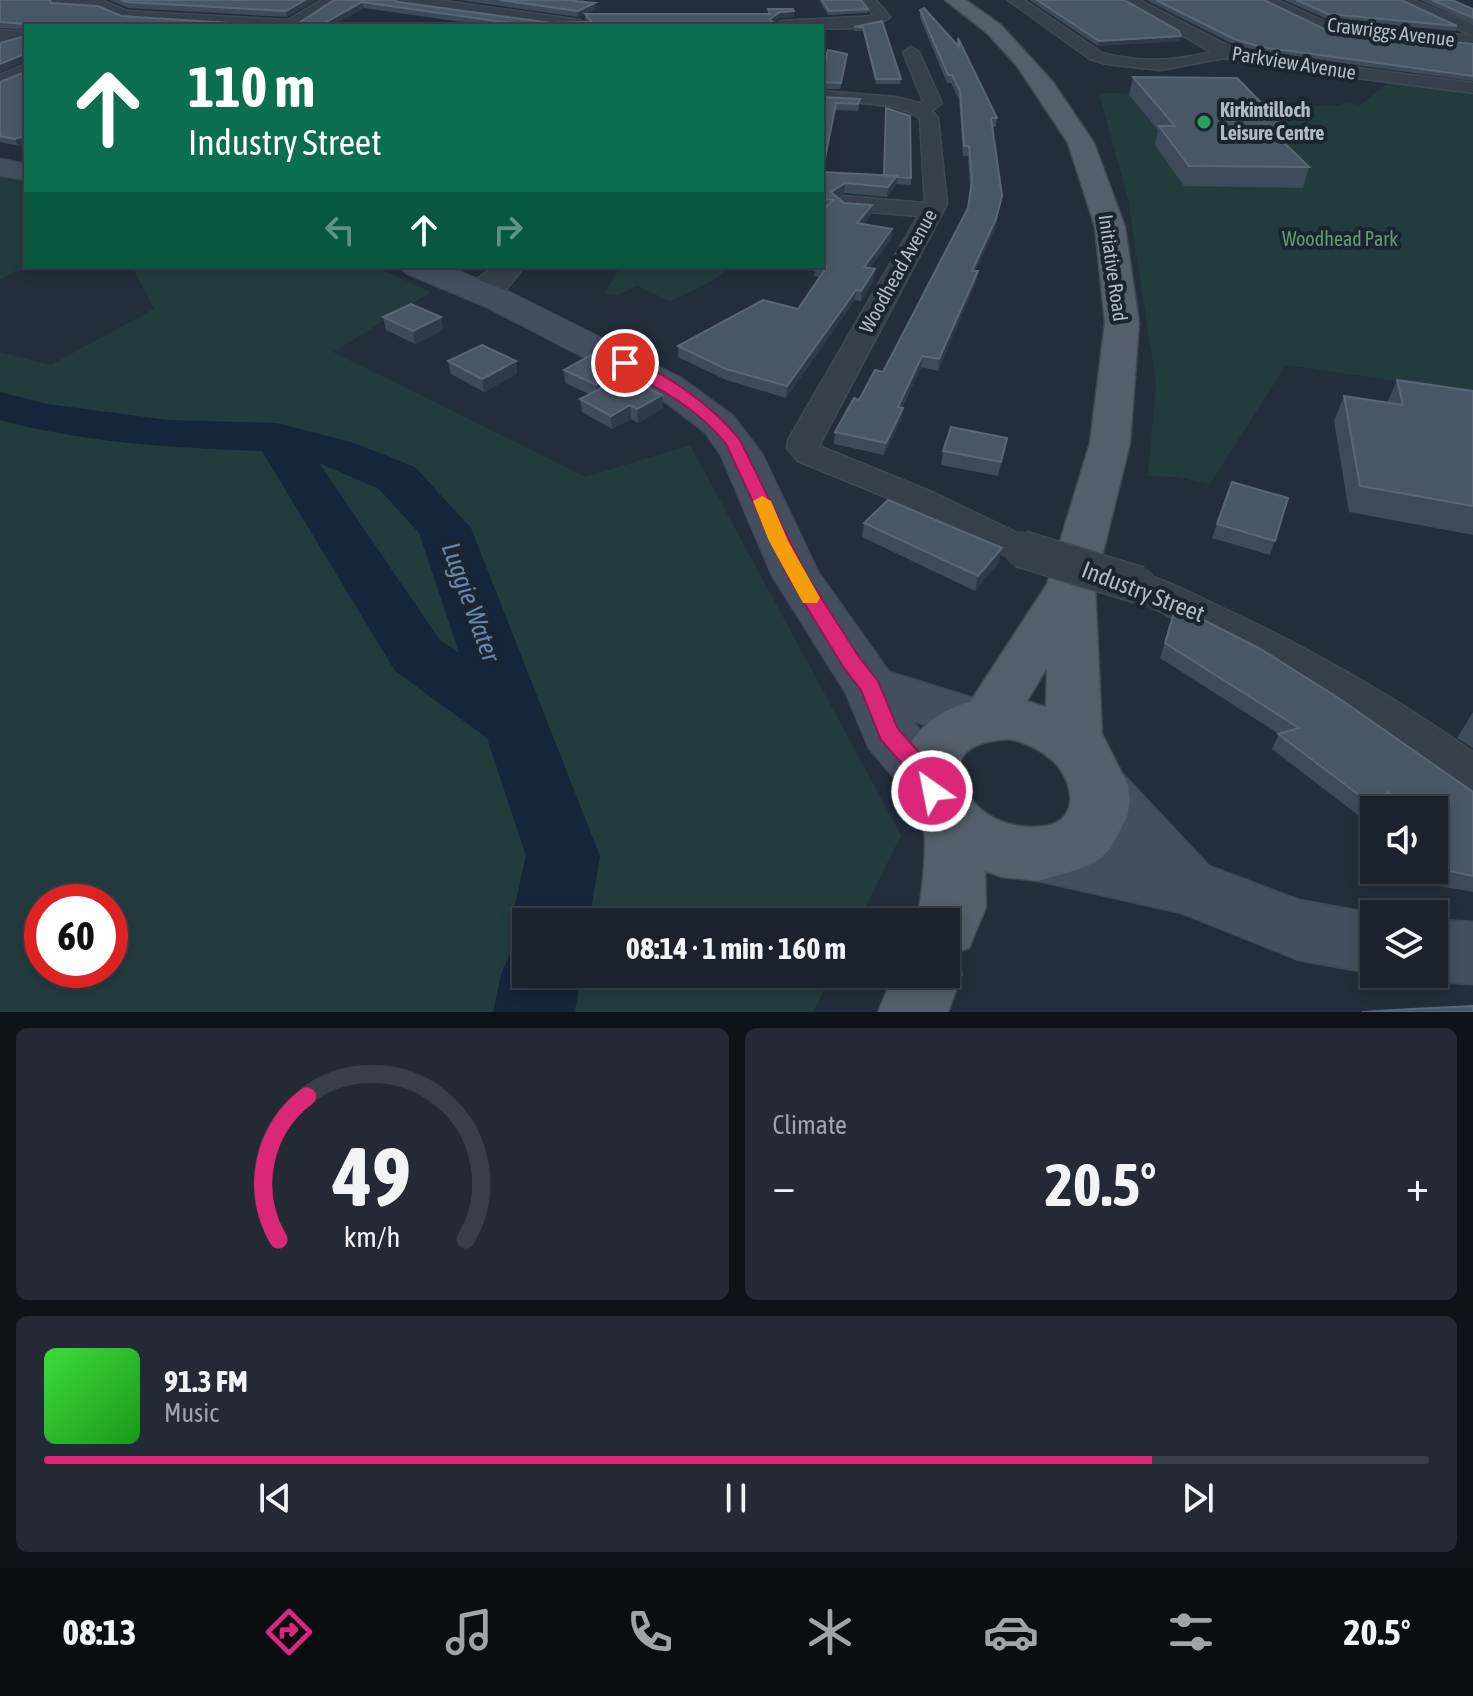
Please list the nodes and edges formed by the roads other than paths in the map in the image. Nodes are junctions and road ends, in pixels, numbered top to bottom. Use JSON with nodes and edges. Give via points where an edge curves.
{"nodes":[{"id":1,"x":332,"y":0,"type":"edge"},
{"id":2,"x":399,"y":0,"type":"edge"},
{"id":3,"x":868,"y":0,"type":"edge"},
{"id":4,"x":954,"y":0,"type":"edge"},
{"id":5,"x":1015,"y":0,"type":"edge"},
{"id":6,"x":1128,"y":0,"type":"edge"},
{"id":7,"x":1265,"y":0,"type":"edge"},
{"id":8,"x":1401,"y":0,"type":"edge"},
{"id":9,"x":58,"y":3,"type":"edge"},
{"id":10,"x":273,"y":24,"type":"edge"},
{"id":11,"x":292,"y":24,"type":"edge"},
{"id":12,"x":566,"y":24,"type":"edge"},
{"id":13,"x":819,"y":24,"type":"edge"},
{"id":14,"x":1473,"y":31,"type":"edge"},
{"id":15,"x":0,"y":35,"type":"edge"},
{"id":16,"x":1473,"y":41,"type":"edge"},
{"id":17,"x":0,"y":43,"type":"edge"},
{"id":18,"x":911,"y":52,"type":"dead end"},
{"id":19,"x":1225,"y":53,"type":"junction"},
{"id":20,"x":24,"y":70,"type":"edge"},
{"id":21,"x":0,"y":82,"type":"edge"},
{"id":22,"x":1473,"y":88,"type":"edge"},
{"id":23,"x":824,"y":96,"type":"edge"},
{"id":24,"x":921,"y":110,"type":"junction"},
{"id":25,"x":844,"y":203,"type":"edge"},
{"id":26,"x":933,"y":210,"type":"junction"},
{"id":27,"x":422,"y":268,"type":"edge"},
{"id":28,"x":507,"y":268,"type":"edge"},
{"id":29,"x":481,"y":291,"type":"junction"},
{"id":30,"x":804,"y":440,"type":"joint"},
{"id":31,"x":1071,"y":585,"type":"junction"},
{"id":32,"x":870,"y":686,"type":"junction"},
{"id":33,"x":982,"y":719,"type":"junction"},
{"id":34,"x":1090,"y":769,"type":"junction"},
{"id":35,"x":1473,"y":776,"type":"edge"},
{"id":36,"x":942,"y":801,"type":"junction"},
{"id":37,"x":1031,"y":854,"type":"junction"},
{"id":38,"x":1187,"y":886,"type":"junction"},
{"id":39,"x":949,"y":908,"type":"edge"},
{"id":40,"x":960,"y":909,"type":"edge"},
{"id":41,"x":1360,"y":941,"type":"edge"},
{"id":42,"x":1448,"y":952,"type":"edge"},
{"id":43,"x":1473,"y":953,"type":"edge"},
{"id":44,"x":922,"y":988,"type":"edge"},
{"id":45,"x":913,"y":1012,"type":"edge"}],
"edges":[{"from":1,"to":11,"type":"street"},
{"from":2,"to":12,"type":"street"},
{"from":3,"to":13,"type":"street","via":[[883,17]]},
{"from":4,"to":31,"type":"main road","name":"Initiative Road","via":[[994,29],[1045,87],[1081,143],[1110,227],[1122,323],[1110,443]]},
{"from":5,"to":19,"type":"street","via":[[1108,60],[1181,64]]},
{"from":6,"to":19,"type":"street","name":"Parkview Avenue"},
{"from":7,"to":16,"type":"street","name":"Crawriggs Avenue","via":[[1323,26]]},
{"from":8,"to":14,"type":"street"},
{"from":9,"to":10,"type":"street","via":[[107,5],[123,15]]},
{"from":15,"to":17,"type":"street","via":[[20,38]]},
{"from":18,"to":24,"type":"street","name":"Woodhead Avenue","via":[[933,103]]},
{"from":19,"to":22,"type":"street","name":"Parkview Avenue"},
{"from":20,"to":21,"type":"street"},
{"from":23,"to":24,"type":"street","via":[[896,102]]},
{"from":24,"to":26,"type":"street","name":"Woodhead Avenue","via":[[929,118]]},
{"from":25,"to":26,"type":"street"},
{"from":26,"to":30,"type":"street","name":"Woodhead Avenue"},
{"from":27,"to":29,"type":"main road"},
{"from":28,"to":29,"type":"street","via":[[495,284]]},
{"from":29,"to":32,"type":"main road","via":[[677,392],[719,424],[741,454],[796,575]]},
{"from":30,"to":35,"type":"street","name":"Industry Street","bridge":true,"via":[[809,454],[922,500],[1021,549],[1139,585],[1232,627],[1328,681]]},
{"from":31,"to":33,"type":"main road"},
{"from":31,"to":34,"type":"main road","via":[[1074,734]]},
{"from":32,"to":33,"type":"main road"},
{"from":32,"to":36,"type":"main road","via":[[889,733]]},
{"from":33,"to":34,"type":"main road","via":[[1008,718],[1046,728]]},
{"from":33,"to":36,"type":"main road","via":[[950,732],[933,753]]},
{"from":34,"to":37,"type":"main road","via":[[1097,820],[1089,833],[1058,851]]},
{"from":34,"to":38,"type":"main road"},
{"from":36,"to":37,"type":"main road","via":[[978,841]]},
{"from":36,"to":39,"type":"main road"},
{"from":37,"to":38,"type":"main road"},
{"from":37,"to":40,"type":"main road"},
{"from":38,"to":41,"type":"main road","via":[[1299,930]]},
{"from":42,"to":43,"type":"main road"},
{"from":44,"to":45,"type":"main road"}]}
